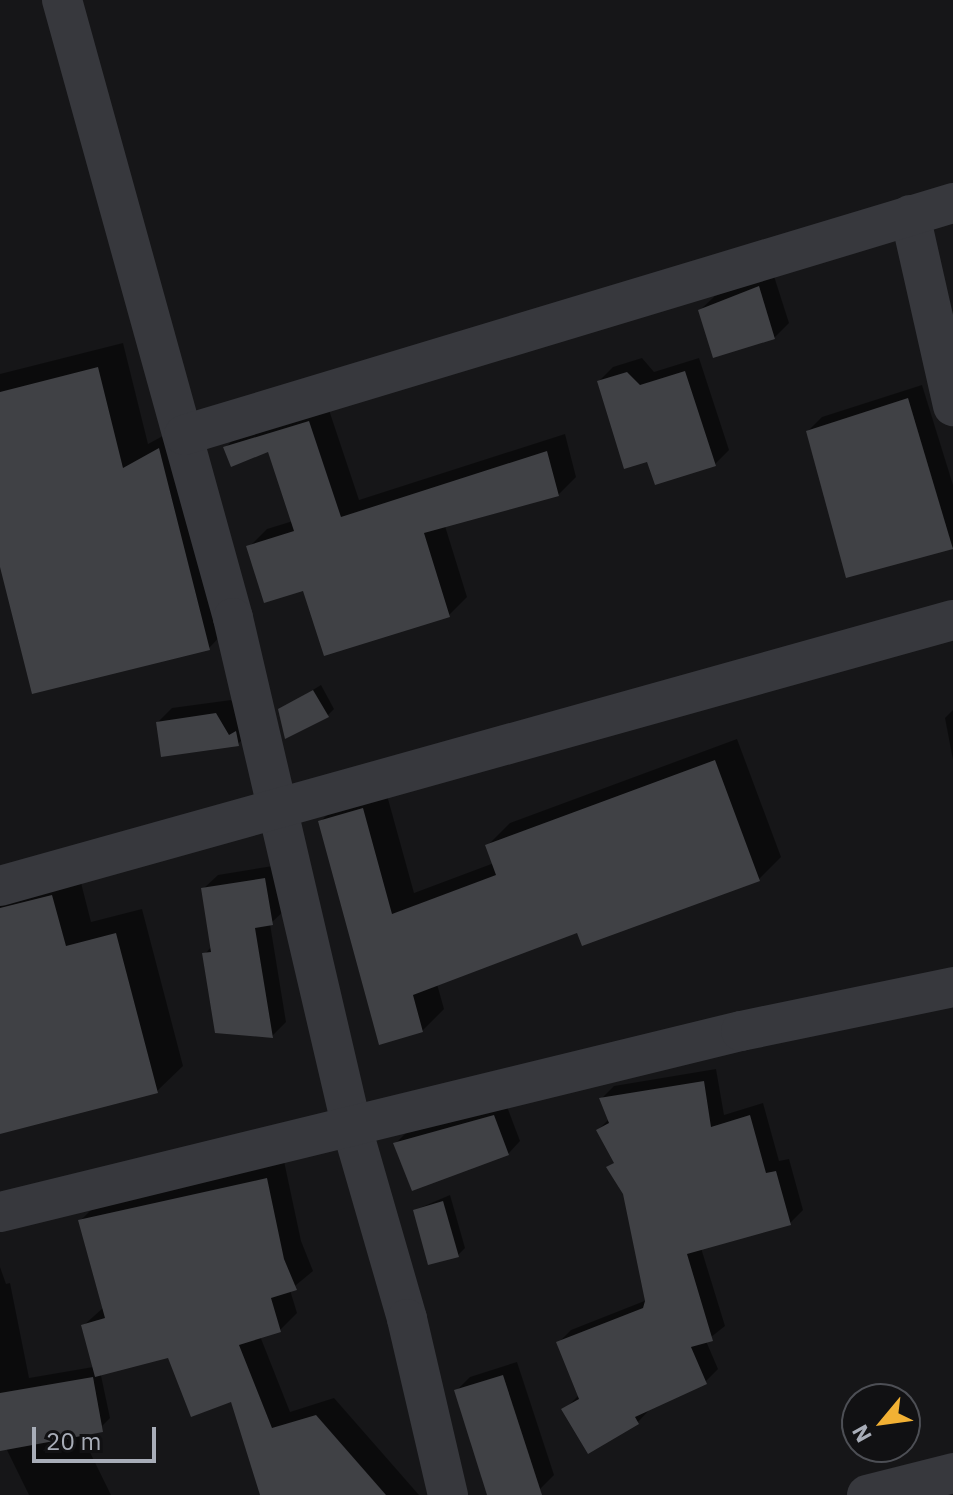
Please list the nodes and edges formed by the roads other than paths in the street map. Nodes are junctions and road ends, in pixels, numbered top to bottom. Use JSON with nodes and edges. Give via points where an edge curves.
{"nodes":[{"id":1,"x":62,"y":0,"type":"edge"},
{"id":2,"x":953,"y":203,"type":"edge"},
{"id":3,"x":910,"y":215,"type":"junction"},
{"id":4,"x":953,"y":406,"type":"edge"},
{"id":5,"x":184,"y":435,"type":"junction"},
{"id":6,"x":953,"y":620,"type":"edge"},
{"id":7,"x":281,"y":809,"type":"junction"},
{"id":8,"x":0,"y":886,"type":"edge"},
{"id":9,"x":953,"y":987,"type":"edge"},
{"id":10,"x":352,"y":1128,"type":"junction"},
{"id":11,"x":0,"y":1212,"type":"edge"},
{"id":12,"x":953,"y":1473,"type":"edge"},
{"id":13,"x":448,"y":1495,"type":"edge"},
{"id":14,"x":867,"y":1495,"type":"edge"}],
"edges":[{"from":1,"to":5,"type":"street"},
{"from":2,"to":3,"type":"street"},
{"from":3,"to":4,"type":"street"},
{"from":3,"to":5,"type":"street"},
{"from":5,"to":7,"type":"street"},
{"from":6,"to":7,"type":"street"},
{"from":7,"to":8,"type":"street"},
{"from":7,"to":10,"type":"street"},
{"from":9,"to":10,"type":"street","via":[[741,1031]]},
{"from":10,"to":11,"type":"street"},
{"from":10,"to":13,"type":"street","via":[[407,1319]]},
{"from":12,"to":14,"type":"street"}]}
